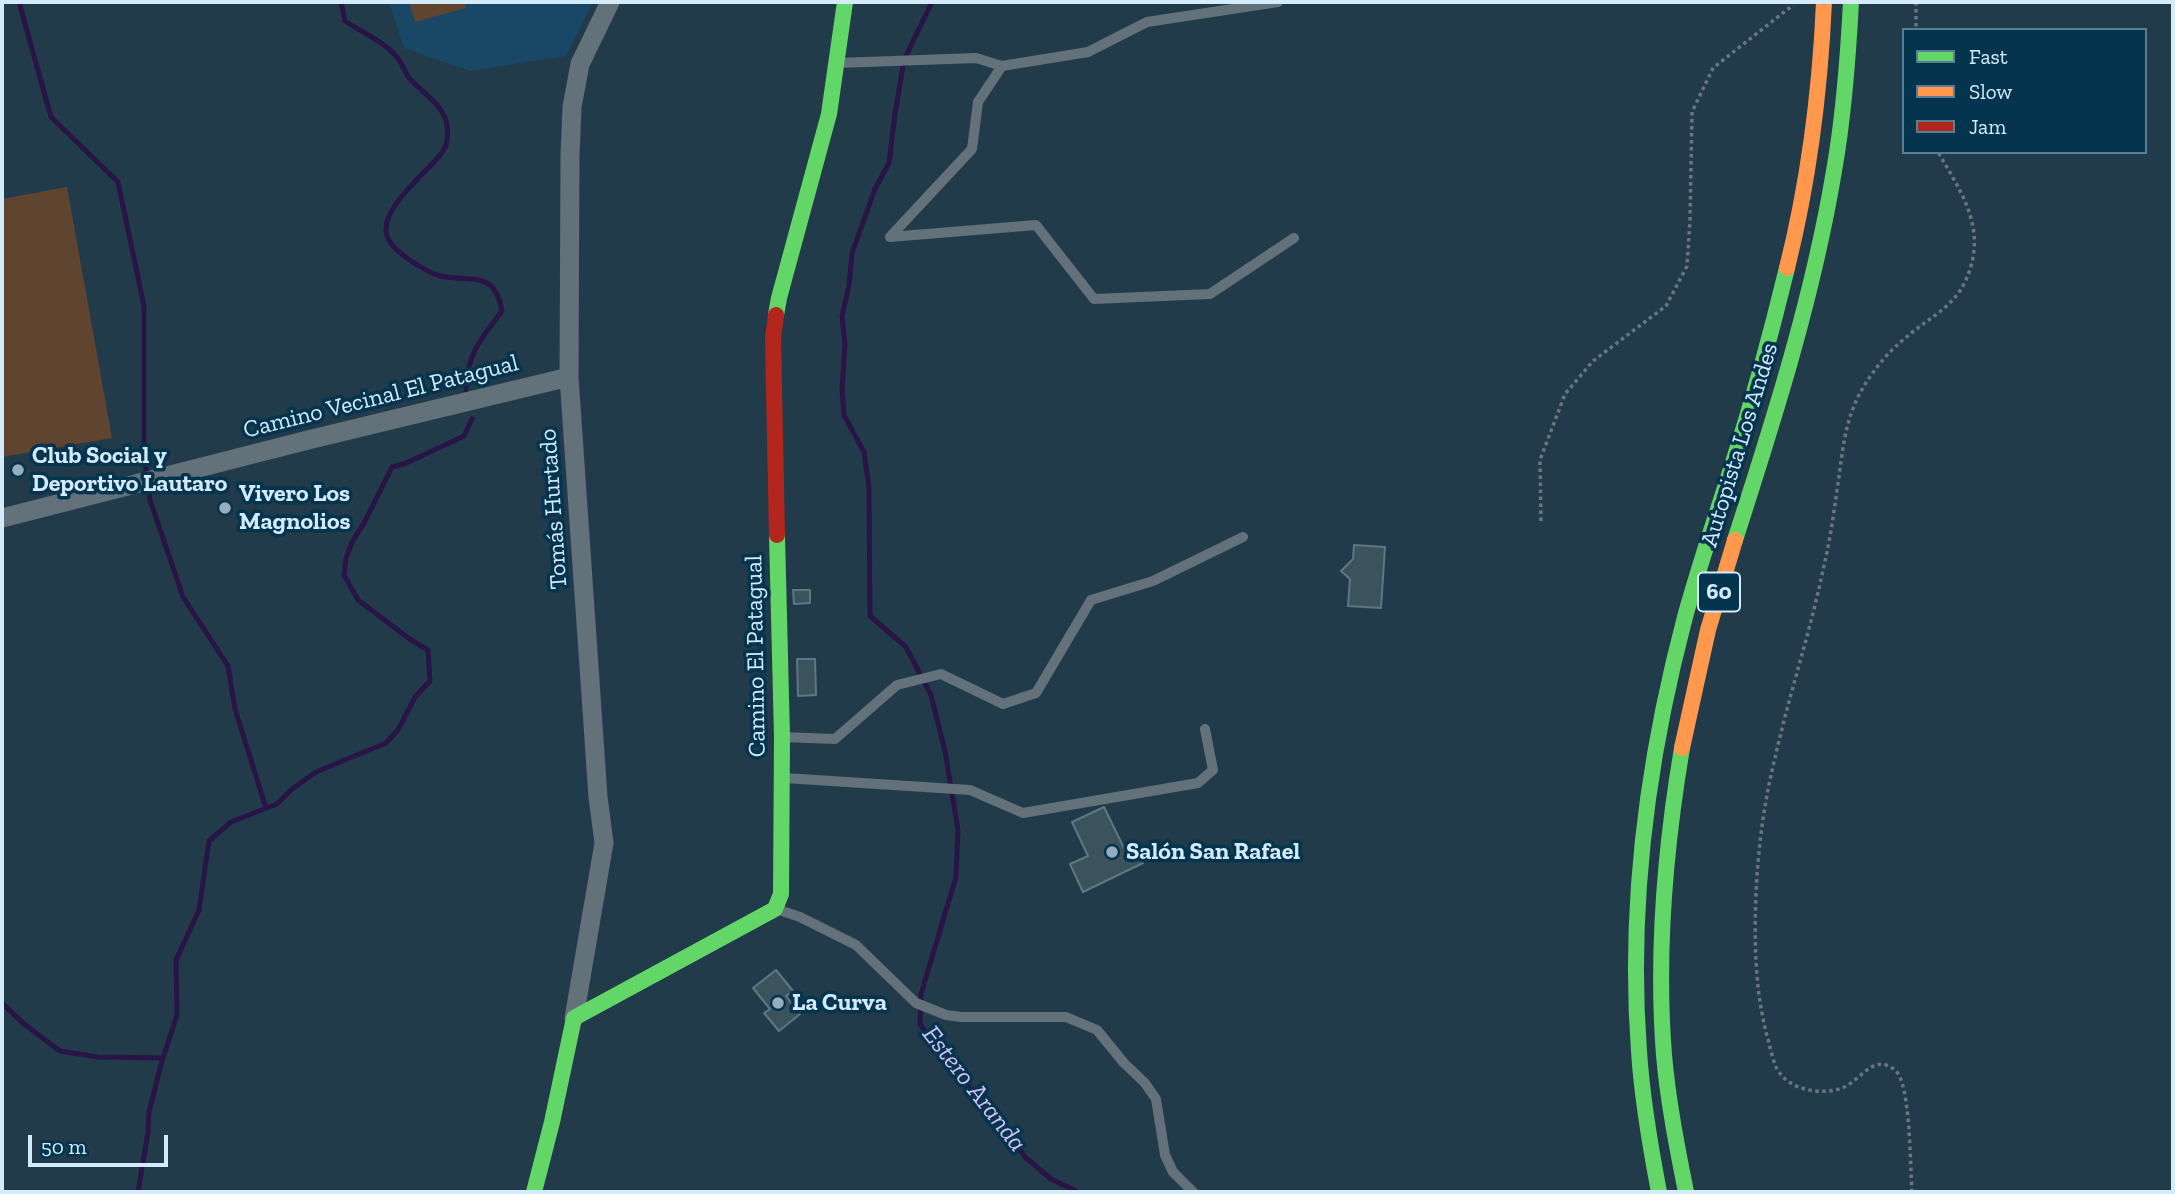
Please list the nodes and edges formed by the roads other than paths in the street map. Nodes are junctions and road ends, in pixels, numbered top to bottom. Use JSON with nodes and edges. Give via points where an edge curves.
{"nodes":[{"id":1,"x":610,"y":2,"type":"edge"},
{"id":2,"x":845,"y":2,"type":"edge"},
{"id":3,"x":1278,"y":2,"type":"edge"},
{"id":4,"x":1824,"y":2,"type":"edge"},
{"id":5,"x":1852,"y":2,"type":"edge"},
{"id":6,"x":838,"y":63,"type":"junction"},
{"id":7,"x":1002,"y":66,"type":"junction"},
{"id":8,"x":1294,"y":238,"type":"dead end"},
{"id":9,"x":569,"y":377,"type":"junction"},
{"id":10,"x":2,"y":519,"type":"edge"},
{"id":11,"x":1243,"y":537,"type":"dead end"},
{"id":12,"x":1205,"y":729,"type":"dead end"},
{"id":13,"x":782,"y":737,"type":"junction"},
{"id":14,"x":781,"y":778,"type":"junction"},
{"id":15,"x":775,"y":909,"type":"junction"},
{"id":16,"x":574,"y":1018,"type":"junction"},
{"id":17,"x":534,"y":1192,"type":"edge"},
{"id":18,"x":1193,"y":1192,"type":"edge"},
{"id":19,"x":1659,"y":1192,"type":"edge"},
{"id":20,"x":1686,"y":1192,"type":"edge"}],
"edges":[{"from":1,"to":9,"type":"street","name":"Tomás Hurtado","via":[[580,64],[572,107]]},
{"from":2,"to":6,"type":"main road","name":"Camino El Patagual"},
{"from":3,"to":7,"type":"lane","via":[[1147,22],[1088,52]]},
{"from":4,"to":19,"type":"main road","name":"Autopista Los Andes","number":"60","via":[[1815,120],[1782,289],[1748,417],[1685,618],[1651,783],[1640,900],[1637,1004],[1645,1107]]},
{"from":5,"to":20,"type":"main road","name":"Autopista Los Andes","number":"60","via":[[1844,102],[1813,274],[1708,629],[1676,792],[1663,931],[1664,1053]]},
{"from":6,"to":7,"type":"lane","via":[[976,58]]},
{"from":6,"to":13,"type":"main road","name":"Camino El Patagual","via":[[773,338]]},
{"from":7,"to":8,"type":"lane","via":[[978,102],[972,149],[890,237],[1036,225],[1094,299],[1210,294]]},
{"from":9,"to":10,"type":"street","name":"Camino Vecinal El Patagual"},
{"from":9,"to":16,"type":"street","name":"Tomás Hurtado","via":[[604,843]]},
{"from":11,"to":13,"type":"lane","via":[[1153,581],[1091,600],[1036,692],[1003,704],[941,674],[897,685],[835,739]]},
{"from":12,"to":14,"type":"lane","via":[[1213,770],[1198,783],[1023,813],[970,790]]},
{"from":13,"to":14,"type":"main road","name":"Camino El Patagual"},
{"from":14,"to":15,"type":"main road","name":"Camino El Patagual","via":[[782,894]]},
{"from":15,"to":16,"type":"main road"},
{"from":15,"to":18,"type":"lane","via":[[800,916],[856,945],[916,1003],[946,1015],[1066,1017],[1097,1030],[1156,1099],[1165,1156],[1173,1172]]},
{"from":16,"to":17,"type":"main road"}]}
